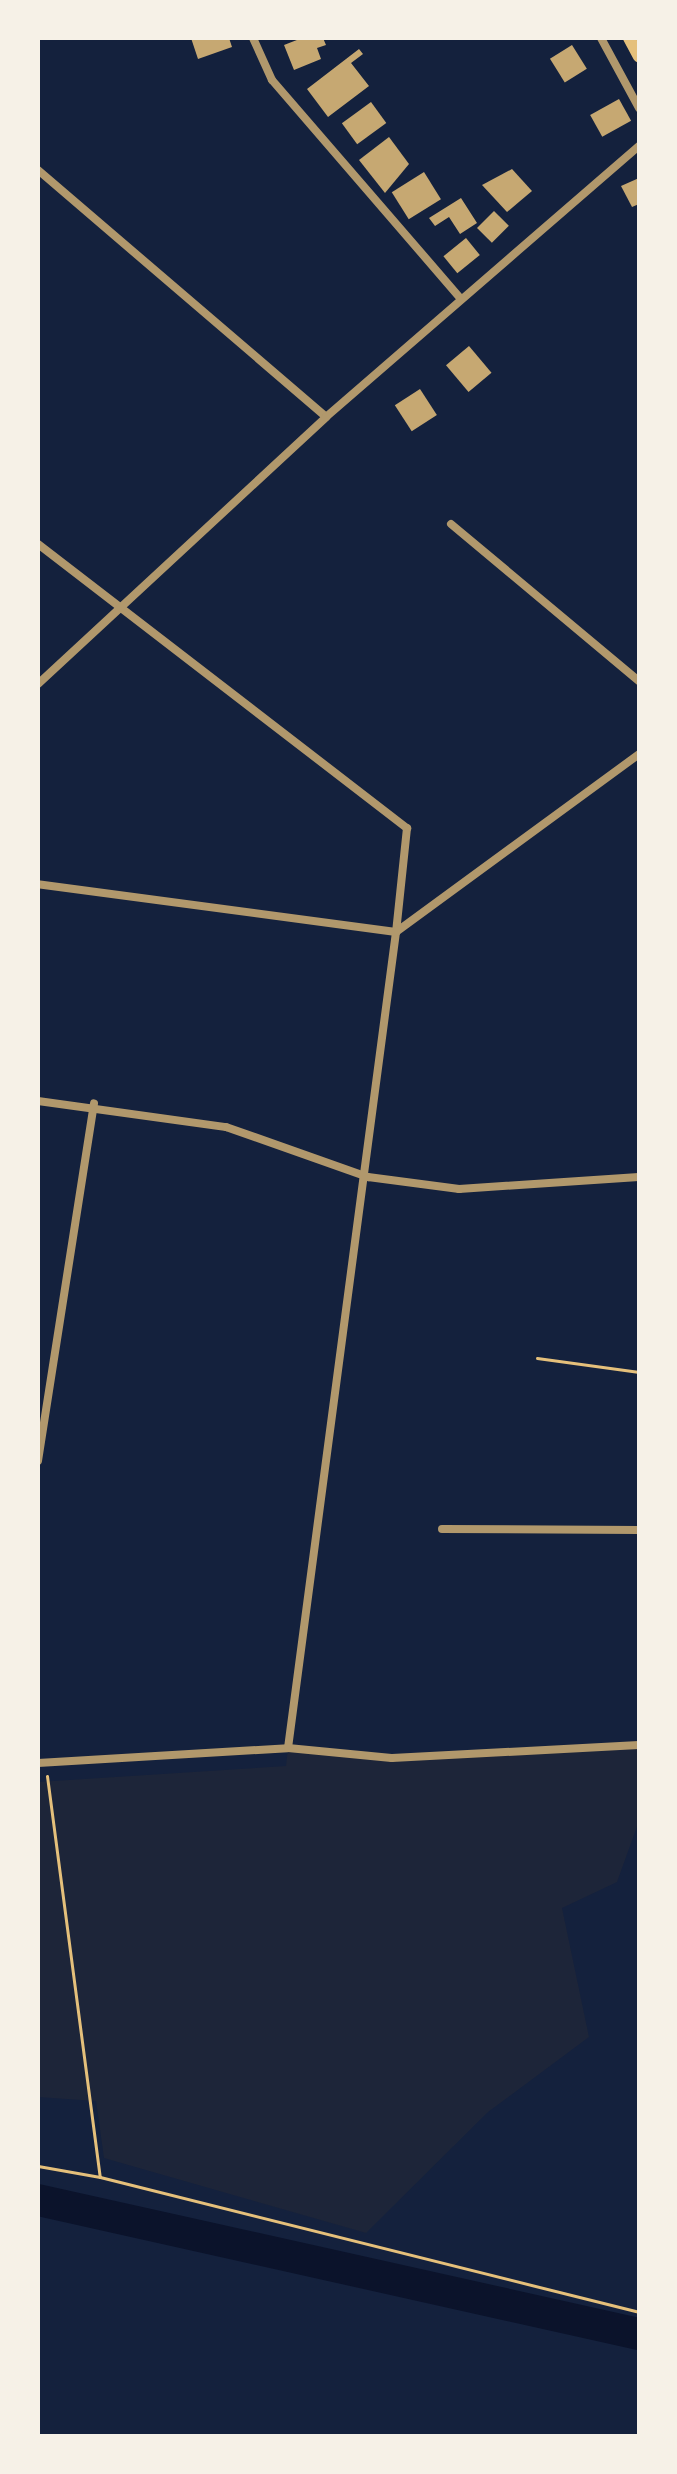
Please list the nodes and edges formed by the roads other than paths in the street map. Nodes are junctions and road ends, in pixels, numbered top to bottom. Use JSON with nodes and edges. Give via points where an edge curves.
{"nodes":[{"id":1,"x":253,"y":38,"type":"edge"},
{"id":2,"x":601,"y":38,"type":"edge"},
{"id":3,"x":629,"y":38,"type":"edge"},
{"id":4,"x":639,"y":57,"type":"edge"},
{"id":5,"x":639,"y":108,"type":"edge"},
{"id":6,"x":639,"y":146,"type":"edge"},
{"id":7,"x":38,"y":170,"type":"edge"},
{"id":8,"x":461,"y":299,"type":"junction"},
{"id":9,"x":326,"y":417,"type":"junction"},
{"id":10,"x":451,"y":524,"type":"dead end"},
{"id":11,"x":38,"y":544,"type":"edge"},
{"id":12,"x":123,"y":607,"type":"junction"},
{"id":13,"x":639,"y":681,"type":"edge"},
{"id":14,"x":38,"y":684,"type":"edge"},
{"id":15,"x":639,"y":754,"type":"edge"},
{"id":16,"x":38,"y":884,"type":"edge"},
{"id":17,"x":396,"y":932,"type":"junction"},
{"id":18,"x":38,"y":1101,"type":"edge"},
{"id":19,"x":94,"y":1103,"type":"junction"},
{"id":20,"x":368,"y":1177,"type":"junction"},
{"id":21,"x":639,"y":1177,"type":"edge"},
{"id":22,"x":38,"y":1461,"type":"edge"},
{"id":23,"x":442,"y":1529,"type":"dead end"},
{"id":24,"x":639,"y":1530,"type":"edge"},
{"id":25,"x":639,"y":1745,"type":"edge"},
{"id":26,"x":288,"y":1748,"type":"junction"},
{"id":27,"x":42,"y":1764,"type":"edge"}],
"edges":[{"from":1,"to":8,"type":"street","via":[[272,80]]},
{"from":2,"to":5,"type":"street"},
{"from":3,"to":4,"type":"main road"},
{"from":6,"to":8,"type":"street"},
{"from":7,"to":9,"type":"street"},
{"from":8,"to":9,"type":"street"},
{"from":9,"to":12,"type":"street"},
{"from":10,"to":13,"type":"street"},
{"from":11,"to":12,"type":"street"},
{"from":12,"to":14,"type":"street"},
{"from":12,"to":17,"type":"street","via":[[407,828]]},
{"from":15,"to":17,"type":"street"},
{"from":16,"to":17,"type":"street"},
{"from":17,"to":20,"type":"street"},
{"from":18,"to":19,"type":"street"},
{"from":19,"to":20,"type":"street","via":[[226,1127]]},
{"from":19,"to":22,"type":"street"},
{"from":20,"to":21,"type":"street","via":[[459,1189]]},
{"from":20,"to":26,"type":"street"},
{"from":23,"to":24,"type":"street"},
{"from":25,"to":26,"type":"street","via":[[392,1758]]},
{"from":26,"to":27,"type":"street"}]}
